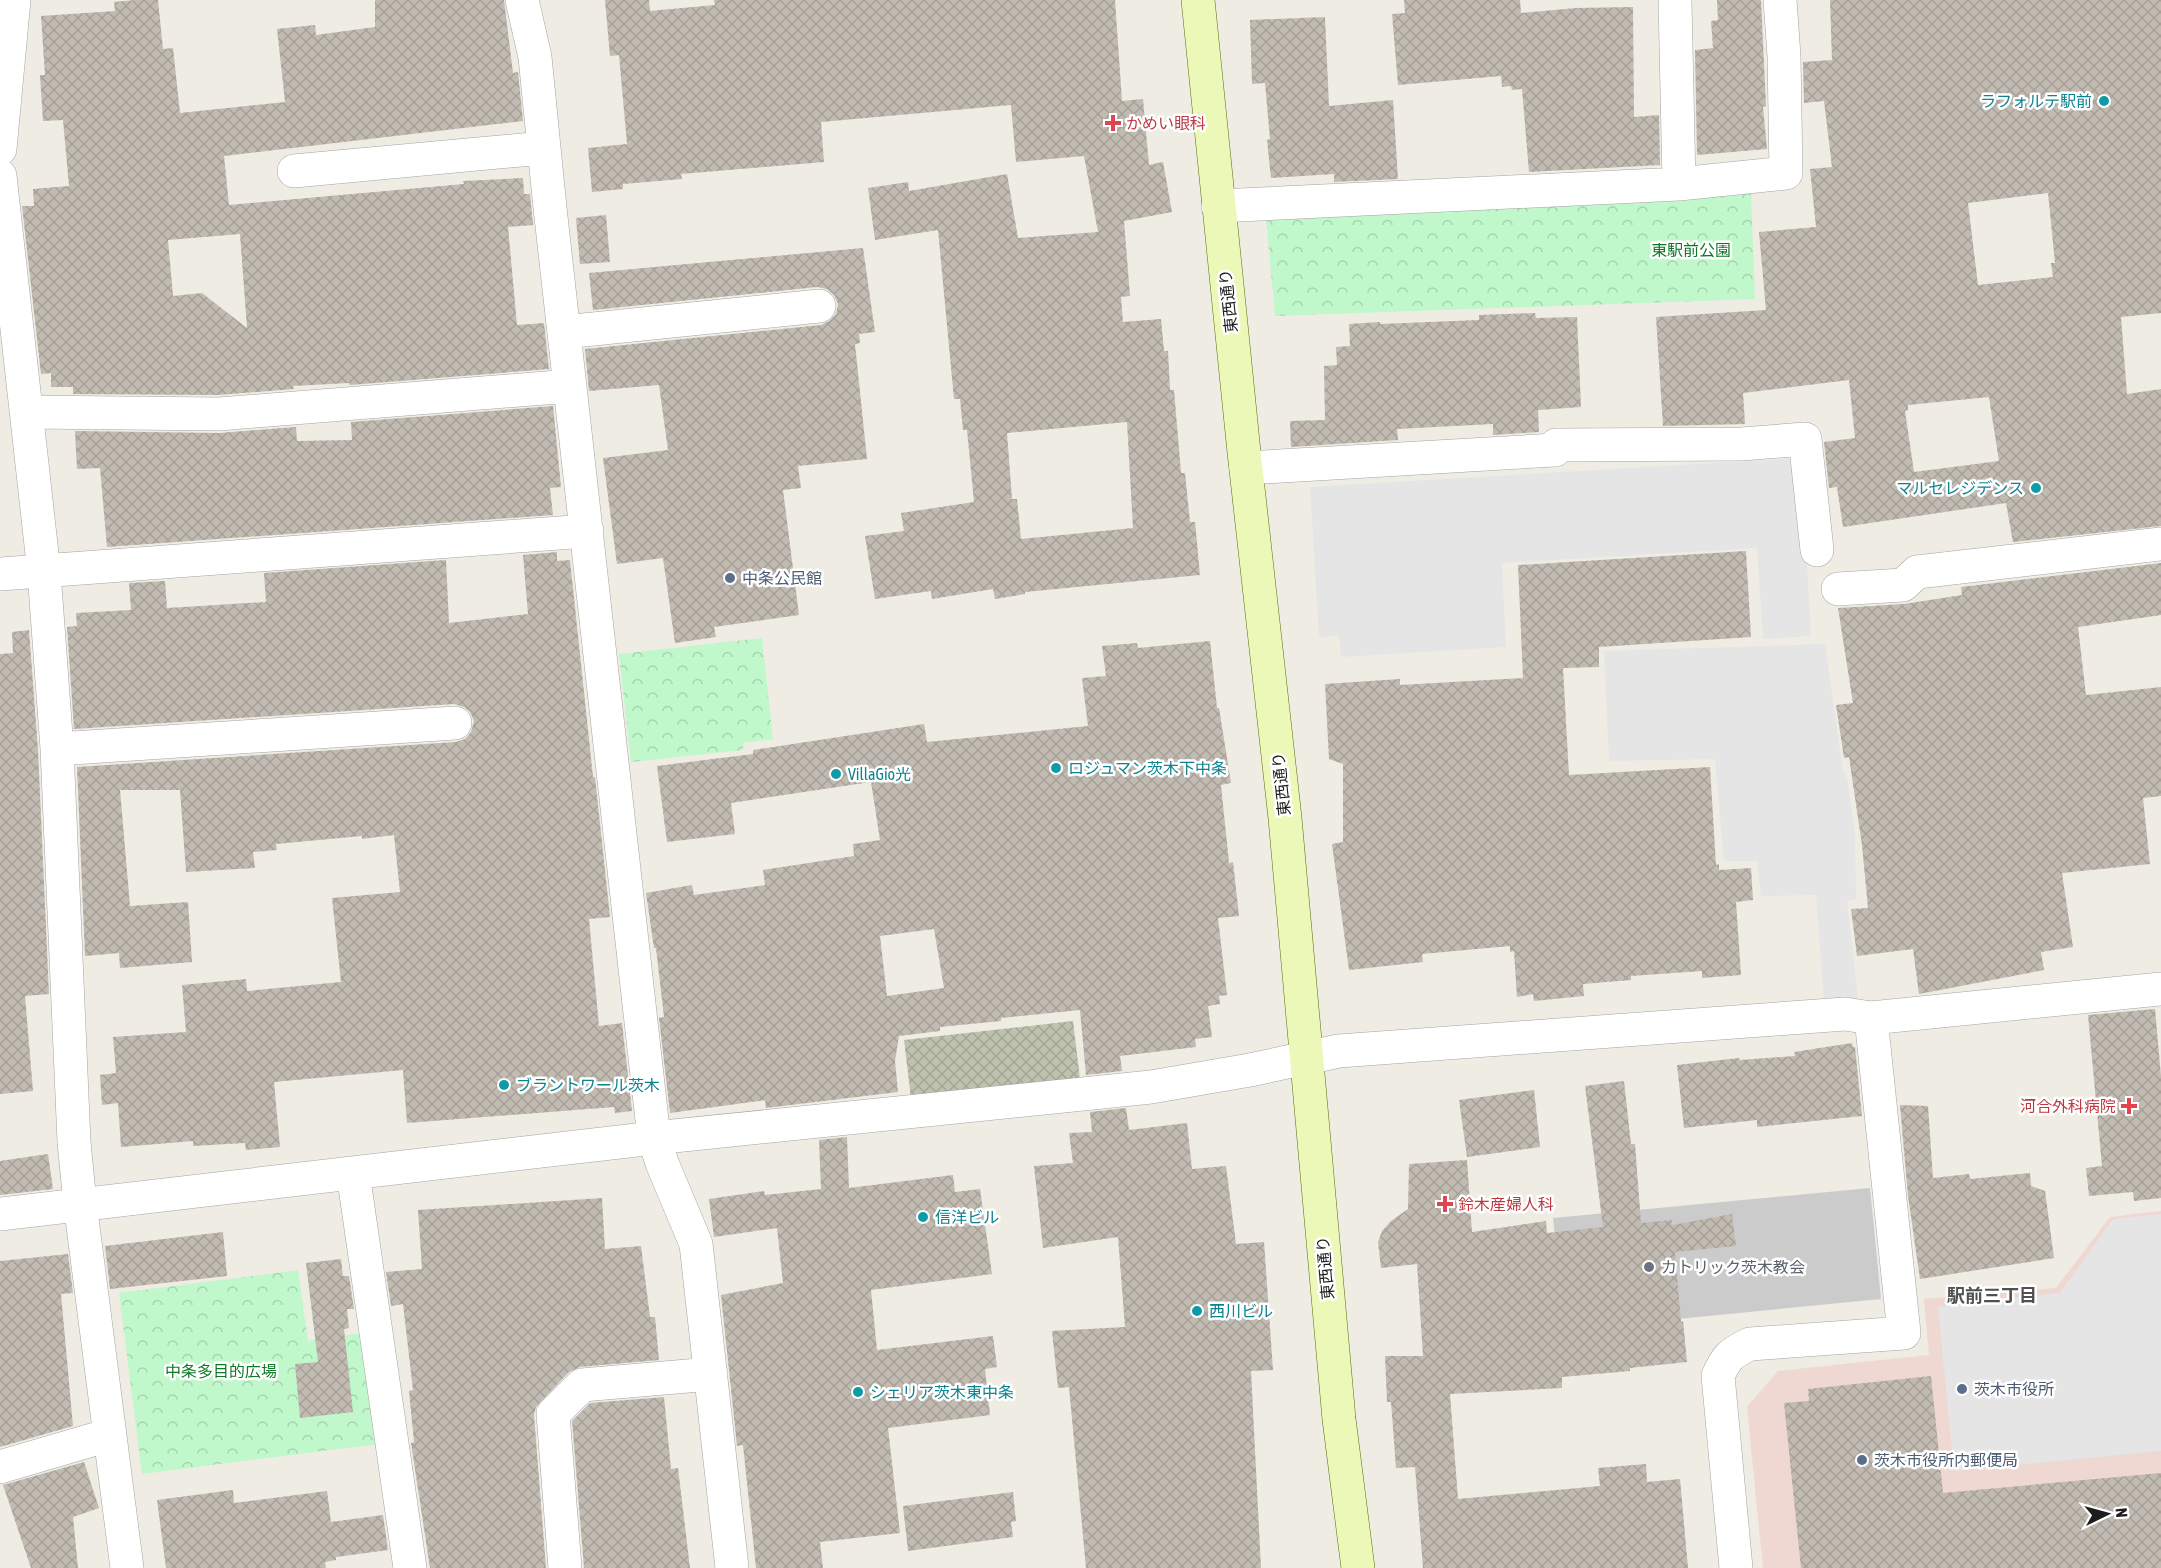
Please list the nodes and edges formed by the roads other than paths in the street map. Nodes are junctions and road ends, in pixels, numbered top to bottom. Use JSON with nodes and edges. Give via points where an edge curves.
{"nodes":[{"id":1,"x":14,"y":0,"type":"edge"},
{"id":2,"x":522,"y":0,"type":"edge"},
{"id":3,"x":1198,"y":0,"type":"edge"},
{"id":4,"x":1675,"y":0,"type":"edge"},
{"id":5,"x":1780,"y":0,"type":"edge"},
{"id":6,"x":543,"y":148,"type":"junction"},
{"id":7,"x":0,"y":149,"type":"edge"},
{"id":8,"x":294,"y":171,"type":"dead end"},
{"id":9,"x":0,"y":176,"type":"edge"},
{"id":10,"x":1679,"y":184,"type":"junction"},
{"id":11,"x":1218,"y":206,"type":"junction"},
{"id":12,"x":819,"y":306,"type":"dead end"},
{"id":13,"x":564,"y":332,"type":"junction"},
{"id":14,"x":570,"y":386,"type":"junction"},
{"id":15,"x":28,"y":412,"type":"junction"},
{"id":16,"x":1246,"y":468,"type":"junction"},
{"id":17,"x":587,"y":531,"type":"junction"},
{"id":18,"x":2161,"y":544,"type":"edge"},
{"id":19,"x":1817,"y":550,"type":"dead end"},
{"id":20,"x":44,"y":572,"type":"junction"},
{"id":21,"x":0,"y":574,"type":"edge"},
{"id":22,"x":1838,"y":589,"type":"dead end"},
{"id":23,"x":455,"y":723,"type":"dead end"},
{"id":24,"x":57,"y":750,"type":"junction"},
{"id":25,"x":2161,"y":989,"type":"edge"},
{"id":26,"x":1871,"y":1018,"type":"junction"},
{"id":27,"x":1306,"y":1059,"type":"junction"},
{"id":28,"x":654,"y":1138,"type":"junction"},
{"id":29,"x":353,"y":1173,"type":"junction"},
{"id":30,"x":80,"y":1203,"type":"junction"},
{"id":31,"x":0,"y":1214,"type":"edge"},
{"id":32,"x":711,"y":1374,"type":"junction"},
{"id":33,"x":109,"y":1435,"type":"junction"},
{"id":34,"x":0,"y":1467,"type":"edge"},
{"id":35,"x":127,"y":1568,"type":"edge"},
{"id":36,"x":410,"y":1568,"type":"edge"},
{"id":37,"x":565,"y":1568,"type":"edge"},
{"id":38,"x":732,"y":1568,"type":"edge"},
{"id":39,"x":1358,"y":1568,"type":"edge"},
{"id":40,"x":1736,"y":1568,"type":"edge"}],
"edges":[{"from":1,"to":7,"type":"street"},
{"from":2,"to":6,"type":"street","via":[[535,57]]},
{"from":3,"to":11,"type":"street","name":"東西通り"},
{"from":4,"to":10,"type":"street"},
{"from":5,"to":10,"type":"street","via":[[1786,173]]},
{"from":6,"to":8,"type":"street"},
{"from":6,"to":13,"type":"street"},
{"from":9,"to":15,"type":"street"},
{"from":10,"to":11,"type":"street"},
{"from":11,"to":16,"type":"street","name":"東西通り"},
{"from":12,"to":13,"type":"street"},
{"from":13,"to":14,"type":"street"},
{"from":14,"to":15,"type":"street","via":[[219,414]]},
{"from":14,"to":17,"type":"street"},
{"from":15,"to":20,"type":"street"},
{"from":16,"to":19,"type":"street","via":[[1555,450],[1556,445],[1742,444],[1806,439]]},
{"from":16,"to":27,"type":"street","name":"東西通り","via":[[1285,818]]},
{"from":17,"to":20,"type":"street"},
{"from":17,"to":28,"type":"street"},
{"from":18,"to":22,"type":"street","via":[[1917,572],[1903,585]]},
{"from":20,"to":21,"type":"street"},
{"from":20,"to":24,"type":"street"},
{"from":23,"to":24,"type":"street"},
{"from":24,"to":30,"type":"street"},
{"from":25,"to":26,"type":"street"},
{"from":26,"to":27,"type":"street","via":[[1845,1014],[1351,1050]]},
{"from":26,"to":40,"type":"street","via":[[1904,1333],[1750,1344],[1724,1361],[1718,1377]]},
{"from":27,"to":28,"type":"street","via":[[1151,1087]]},
{"from":27,"to":39,"type":"street","name":"東西通り","via":[[1338,1419]]},
{"from":28,"to":29,"type":"street"},
{"from":28,"to":32,"type":"street","via":[[696,1244]]},
{"from":29,"to":30,"type":"street"},
{"from":29,"to":36,"type":"street"},
{"from":30,"to":31,"type":"street"},
{"from":30,"to":33,"type":"street"},
{"from":32,"to":37,"type":"street","via":[[582,1385],[553,1414]]},
{"from":32,"to":38,"type":"street"},
{"from":33,"to":34,"type":"street"},
{"from":33,"to":35,"type":"street"}]}
